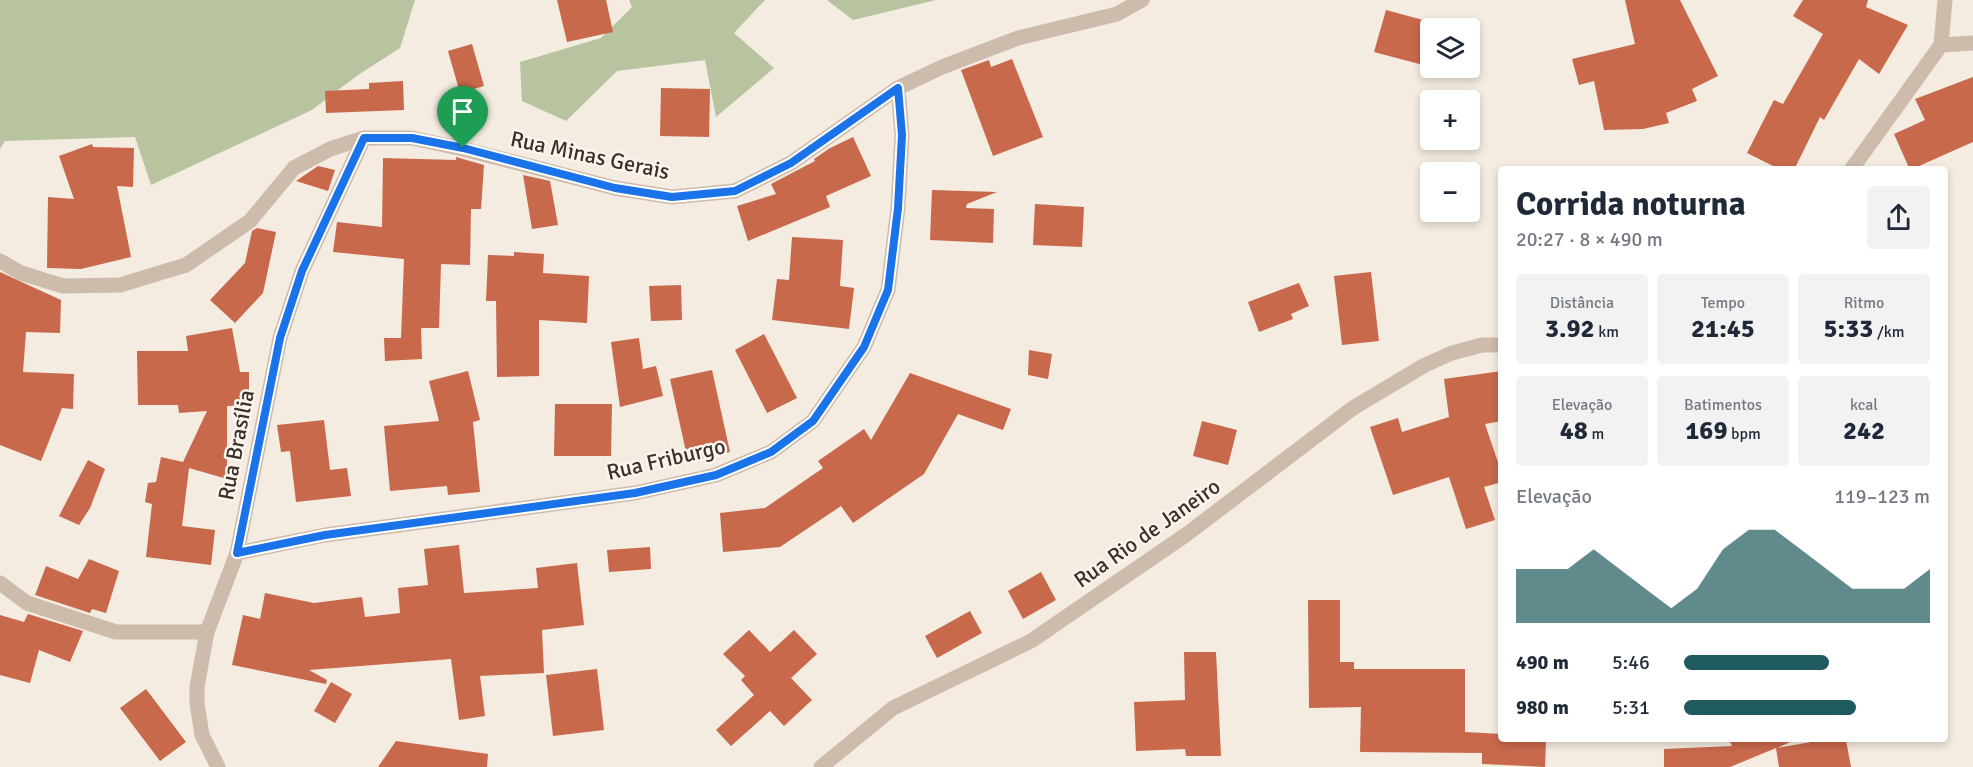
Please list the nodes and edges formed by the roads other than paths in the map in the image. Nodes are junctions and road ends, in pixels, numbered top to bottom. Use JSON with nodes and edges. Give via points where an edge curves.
{"nodes":[{"id":1,"x":1142,"y":0,"type":"edge"},
{"id":2,"x":1945,"y":0,"type":"edge"},
{"id":3,"x":1973,"y":43,"type":"edge"},
{"id":4,"x":1941,"y":45,"type":"junction"},
{"id":5,"x":898,"y":88,"type":"junction"},
{"id":6,"x":364,"y":138,"type":"junction"},
{"id":7,"x":1854,"y":166,"type":"edge"},
{"id":8,"x":0,"y":261,"type":"edge"},
{"id":9,"x":1498,"y":345,"type":"edge"},
{"id":10,"x":237,"y":553,"type":"junction"},
{"id":11,"x":0,"y":583,"type":"edge"},
{"id":12,"x":207,"y":632,"type":"junction"},
{"id":13,"x":218,"y":767,"type":"edge"},
{"id":14,"x":821,"y":767,"type":"edge"}],
"edges":[{"from":1,"to":5,"type":"street","name":"Rua Minas Gerais","via":[[1117,14],[1018,38]]},
{"from":2,"to":4,"type":"street"},
{"from":3,"to":4,"type":"street"},
{"from":4,"to":7,"type":"street"},
{"from":5,"to":6,"type":"street","name":"Rua Minas Gerais","via":[[791,163],[735,191],[672,197],[615,188],[412,138]]},
{"from":5,"to":10,"type":"street","name":"Rua Friburgo","via":[[902,135],[888,290],[864,347],[813,421],[771,452],[716,475],[635,493],[325,535]]},
{"from":6,"to":8,"type":"street","name":"Rua Minas Gerais","via":[[330,149],[294,168],[250,221],[186,265],[120,285],[63,286],[21,273]]},
{"from":6,"to":10,"type":"street","name":"Rua Brasília","via":[[302,271],[280,338]]},
{"from":9,"to":14,"type":"street","name":"Rua Rio de Janeiro","via":[[1452,353],[1353,408],[1187,534],[1031,641],[892,708]]},
{"from":10,"to":12,"type":"street","name":"Rua Brasília"},
{"from":11,"to":12,"type":"street","via":[[27,603],[116,632]]},
{"from":12,"to":13,"type":"street","name":"Rua Brasília","via":[[197,703],[202,735]]}]}
